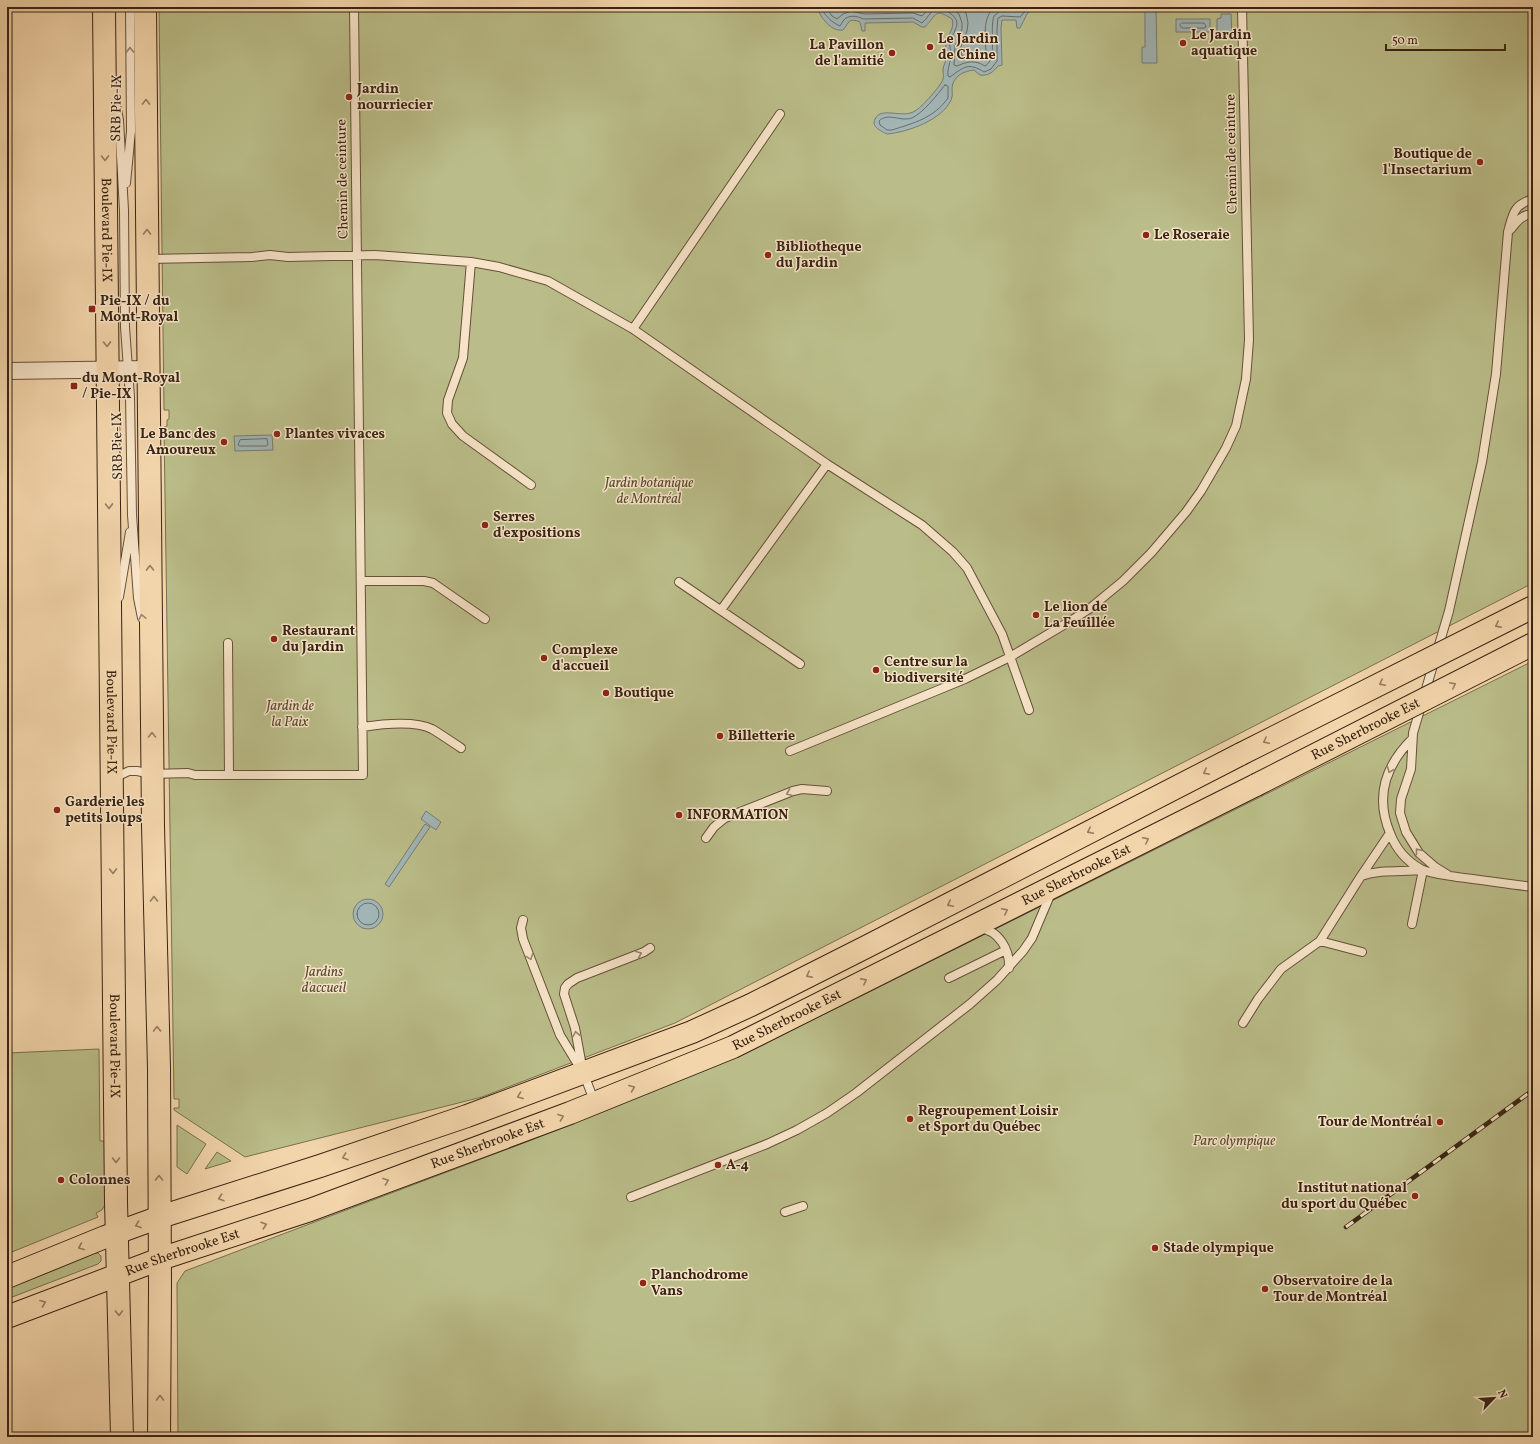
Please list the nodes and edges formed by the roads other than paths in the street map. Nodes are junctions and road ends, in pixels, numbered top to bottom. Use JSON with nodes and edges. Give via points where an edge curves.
{"nodes":[{"id":1,"x":104,"y":7,"type":"edge"},
{"id":2,"x":130,"y":7,"type":"edge"},
{"id":3,"x":145,"y":7,"type":"edge"},
{"id":4,"x":354,"y":7,"type":"edge"},
{"id":5,"x":1242,"y":7,"type":"edge"},
{"id":6,"x":105,"y":49,"type":"junction"},
{"id":7,"x":780,"y":114,"type":"dead end"},
{"id":8,"x":1533,"y":199,"type":"edge"},
{"id":9,"x":124,"y":210,"type":"junction"},
{"id":10,"x":1533,"y":214,"type":"edge"},
{"id":11,"x":1508,"y":232,"type":"junction"},
{"id":12,"x":357,"y":255,"type":"junction"},
{"id":13,"x":147,"y":258,"type":"junction"},
{"id":14,"x":471,"y":262,"type":"junction"},
{"id":15,"x":633,"y":329,"type":"junction"},
{"id":16,"x":128,"y":369,"type":"junction"},
{"id":17,"x":7,"y":371,"type":"edge"},
{"id":18,"x":827,"y":464,"type":"junction"},
{"id":19,"x":531,"y":485,"type":"dead end"},
{"id":20,"x":132,"y":515,"type":"junction"},
{"id":21,"x":361,"y":581,"type":"junction"},
{"id":22,"x":679,"y":582,"type":"dead end"},
{"id":23,"x":1533,"y":607,"type":"edge"},
{"id":24,"x":721,"y":610,"type":"junction"},
{"id":25,"x":485,"y":619,"type":"dead end"},
{"id":26,"x":110,"y":639,"type":"junction"},
{"id":27,"x":228,"y":643,"type":"dead end"},
{"id":28,"x":1533,"y":644,"type":"edge"},
{"id":29,"x":1010,"y":657,"type":"junction"},
{"id":30,"x":152,"y":663,"type":"junction"},
{"id":31,"x":800,"y":664,"type":"dead end"},
{"id":32,"x":1029,"y":710,"type":"dead end"},
{"id":33,"x":362,"y":727,"type":"junction"},
{"id":34,"x":1412,"y":738,"type":"junction"},
{"id":35,"x":461,"y":748,"type":"dead end"},
{"id":36,"x":790,"y":751,"type":"dead end"},
{"id":37,"x":152,"y":774,"type":"junction"},
{"id":38,"x":229,"y":774,"type":"junction"},
{"id":39,"x":112,"y":779,"type":"junction"},
{"id":40,"x":827,"y":791,"type":"dead end"},
{"id":41,"x":1390,"y":833,"type":"junction"},
{"id":42,"x":706,"y":838,"type":"dead end"},
{"id":43,"x":1422,"y":870,"type":"junction"},
{"id":44,"x":1448,"y":875,"type":"junction"},
{"id":45,"x":1361,"y":876,"type":"junction"},
{"id":46,"x":1053,"y":886,"type":"junction"},
{"id":47,"x":1533,"y":888,"type":"edge"},
{"id":48,"x":523,"y":920,"type":"dead end"},
{"id":49,"x":1412,"y":924,"type":"dead end"},
{"id":50,"x":973,"y":928,"type":"junction"},
{"id":51,"x":1320,"y":941,"type":"junction"},
{"id":52,"x":650,"y":948,"type":"dead end"},
{"id":53,"x":1006,"y":950,"type":"junction"},
{"id":54,"x":1362,"y":952,"type":"dead end"},
{"id":55,"x":1009,"y":968,"type":"junction"},
{"id":56,"x":949,"y":978,"type":"dead end"},
{"id":57,"x":1243,"y":1023,"type":"dead end"},
{"id":58,"x":583,"y":1072,"type":"junction"},
{"id":59,"x":596,"y":1103,"type":"junction"},
{"id":60,"x":631,"y":1198,"type":"dead end"},
{"id":61,"x":803,"y":1206,"type":"dead end"},
{"id":62,"x":786,"y":1212,"type":"dead end"},
{"id":63,"x":160,"y":1217,"type":"junction"},
{"id":64,"x":117,"y":1233,"type":"junction"},
{"id":65,"x":160,"y":1259,"type":"junction"},
{"id":66,"x":118,"y":1274,"type":"junction"},
{"id":67,"x":7,"y":1277,"type":"edge"},
{"id":68,"x":7,"y":1317,"type":"edge"},
{"id":69,"x":122,"y":1437,"type":"edge"},
{"id":70,"x":160,"y":1437,"type":"edge"}],
"edges":[{"from":1,"to":6,"type":"main road","name":"Boulevard Pie-IX"},
{"from":9,"to":2,"type":"lane","name":"SRB Pie-IX","one_way":true,"via":[[131,131]]},
{"from":13,"to":3,"type":"main road","name":"Boulevard Pie-IX","one_way":true},
{"from":4,"to":12,"type":"lane","name":"Chemin de ceinture"},
{"from":5,"to":29,"type":"lane","name":"Chemin de ceinture","via":[[1249,340],[1246,379],[1236,426],[1201,491],[1151,553],[1123,581],[1089,609]]},
{"from":6,"to":9,"type":"lane","name":"SRB Pie-IX","via":[[119,120]]},
{"from":6,"to":16,"type":"main road","name":"Boulevard Pie-IX","one_way":true},
{"from":7,"to":15,"type":"lane"},
{"from":8,"to":11,"type":"lane","via":[[1521,203],[1512,214]]},
{"from":9,"to":16,"type":"lane","name":"SRB Pie-IX"},
{"from":10,"to":11,"type":"lane","via":[[1518,220]]},
{"from":11,"to":34,"type":"lane","via":[[1496,374],[1482,462],[1449,611]]},
{"from":12,"to":13,"type":"lane"},
{"from":12,"to":14,"type":"lane"},
{"from":12,"to":21,"type":"lane","name":"Chemin de ceinture"},
{"from":13,"to":16,"type":"main road","name":"Boulevard Pie-IX"},
{"from":14,"to":15,"type":"lane","via":[[548,281]]},
{"from":14,"to":19,"type":"lane","via":[[463,358],[448,400],[447,413],[452,424],[463,436]]},
{"from":15,"to":18,"type":"lane"},
{"from":16,"to":17,"type":"street"},
{"from":16,"to":20,"type":"lane","name":"SRB Pie-IX"},
{"from":16,"to":26,"type":"main road","name":"Boulevard Pie-IX","one_way":true},
{"from":30,"to":16,"type":"main road","name":"Boulevard Pie-IX","one_way":true},
{"from":18,"to":24,"type":"lane"},
{"from":18,"to":29,"type":"lane","via":[[922,525],[962,560],[1002,634]]},
{"from":20,"to":26,"type":"lane","name":"SRB Pie-IX"},
{"from":30,"to":20,"type":"lane","name":"SRB Pie-IX","one_way":true,"via":[[138,598]]},
{"from":21,"to":25,"type":"lane","via":[[424,581],[433,584]]},
{"from":21,"to":33,"type":"lane","name":"Chemin de ceinture"},
{"from":22,"to":24,"type":"lane"},
{"from":23,"to":58,"type":"main road","name":"Rue Sherbrooke Est","one_way":true,"bridge":true,"via":[[751,1005],[692,1032]]},
{"from":24,"to":31,"type":"lane"},
{"from":26,"to":39,"type":"main road","name":"Boulevard Pie-IX"},
{"from":27,"to":38,"type":"lane"},
{"from":46,"to":28,"type":"main road","name":"Rue Sherbrooke Est","one_way":true,"bridge":true},
{"from":29,"to":32,"type":"lane"},
{"from":29,"to":36,"type":"lane","name":"Chemin de ceinture","via":[[958,682]]},
{"from":37,"to":30,"type":"main road","name":"Boulevard Pie-IX","one_way":true},
{"from":33,"to":35,"type":"lane","via":[[386,723],[412,724],[431,729]]},
{"from":33,"to":38,"type":"lane","name":"Chemin de ceinture","via":[[363,775]]},
{"from":34,"to":41,"type":"lane","one_way":true,"via":[[1400,750],[1383,789],[1382,803]]},
{"from":44,"to":34,"type":"lane","one_way":true,"via":[[1419,853],[1406,832],[1400,814],[1401,799],[1411,769]]},
{"from":37,"to":38,"type":"lane"},
{"from":37,"to":39,"type":"lane","via":[[129,772]]},
{"from":63,"to":37,"type":"main road","name":"Boulevard Pie-IX","one_way":true},
{"from":39,"to":64,"type":"main road","name":"Boulevard Pie-IX","one_way":true},
{"from":40,"to":42,"type":"lane","one_way":true,"via":[[793,791],[725,818]]},
{"from":41,"to":43,"type":"lane","via":[[1407,860]]},
{"from":41,"to":45,"type":"lane"},
{"from":43,"to":44,"type":"lane"},
{"from":43,"to":45,"type":"lane","via":[[1381,871]]},
{"from":43,"to":49,"type":"lane"},
{"from":44,"to":47,"type":"lane"},
{"from":45,"to":51,"type":"lane"},
{"from":50,"to":46,"type":"main road","name":"Rue Sherbrooke Est","one_way":true},
{"from":46,"to":55,"type":"lane","via":[[1032,938]]},
{"from":48,"to":58,"type":"lane","one_way":true,"via":[[523,939],[557,1027]]},
{"from":50,"to":53,"type":"lane","via":[[993,932]]},
{"from":59,"to":50,"type":"main road","name":"Rue Sherbrooke Est","one_way":true,"via":[[733,1046]]},
{"from":51,"to":54,"type":"lane"},
{"from":51,"to":57,"type":"lane","via":[[1281,968]]},
{"from":58,"to":52,"type":"lane","one_way":true,"via":[[575,1028],[565,998],[565,988],[577,978]]},
{"from":53,"to":55,"type":"lane","via":[[1010,959]]},
{"from":53,"to":56,"type":"lane"},
{"from":55,"to":60,"type":"lane","via":[[970,1004],[839,1105],[767,1144]]},
{"from":58,"to":59,"type":"lane"},
{"from":58,"to":63,"type":"main road","name":"Rue Sherbrooke Est","one_way":true,"via":[[460,1119]]},
{"from":65,"to":59,"type":"main road","name":"Rue Sherbrooke Est","one_way":true,"via":[[310,1210]]},
{"from":61,"to":62,"type":"lane"},
{"from":63,"to":64,"type":"main road","name":"Rue Sherbrooke Est","one_way":true},
{"from":63,"to":65,"type":"main road","name":"Boulevard Pie-IX"},
{"from":64,"to":66,"type":"main road","name":"Boulevard Pie-IX"},
{"from":64,"to":67,"type":"main road","name":"Rue Sherbrooke Est","one_way":true},
{"from":65,"to":66,"type":"main road","name":"Rue Sherbrooke Est"},
{"from":70,"to":65,"type":"main road","name":"Boulevard Pie-IX","one_way":true},
{"from":68,"to":66,"type":"main road","name":"Rue Sherbrooke Est","one_way":true},
{"from":66,"to":69,"type":"main road","name":"Boulevard Pie-IX","one_way":true}]}
